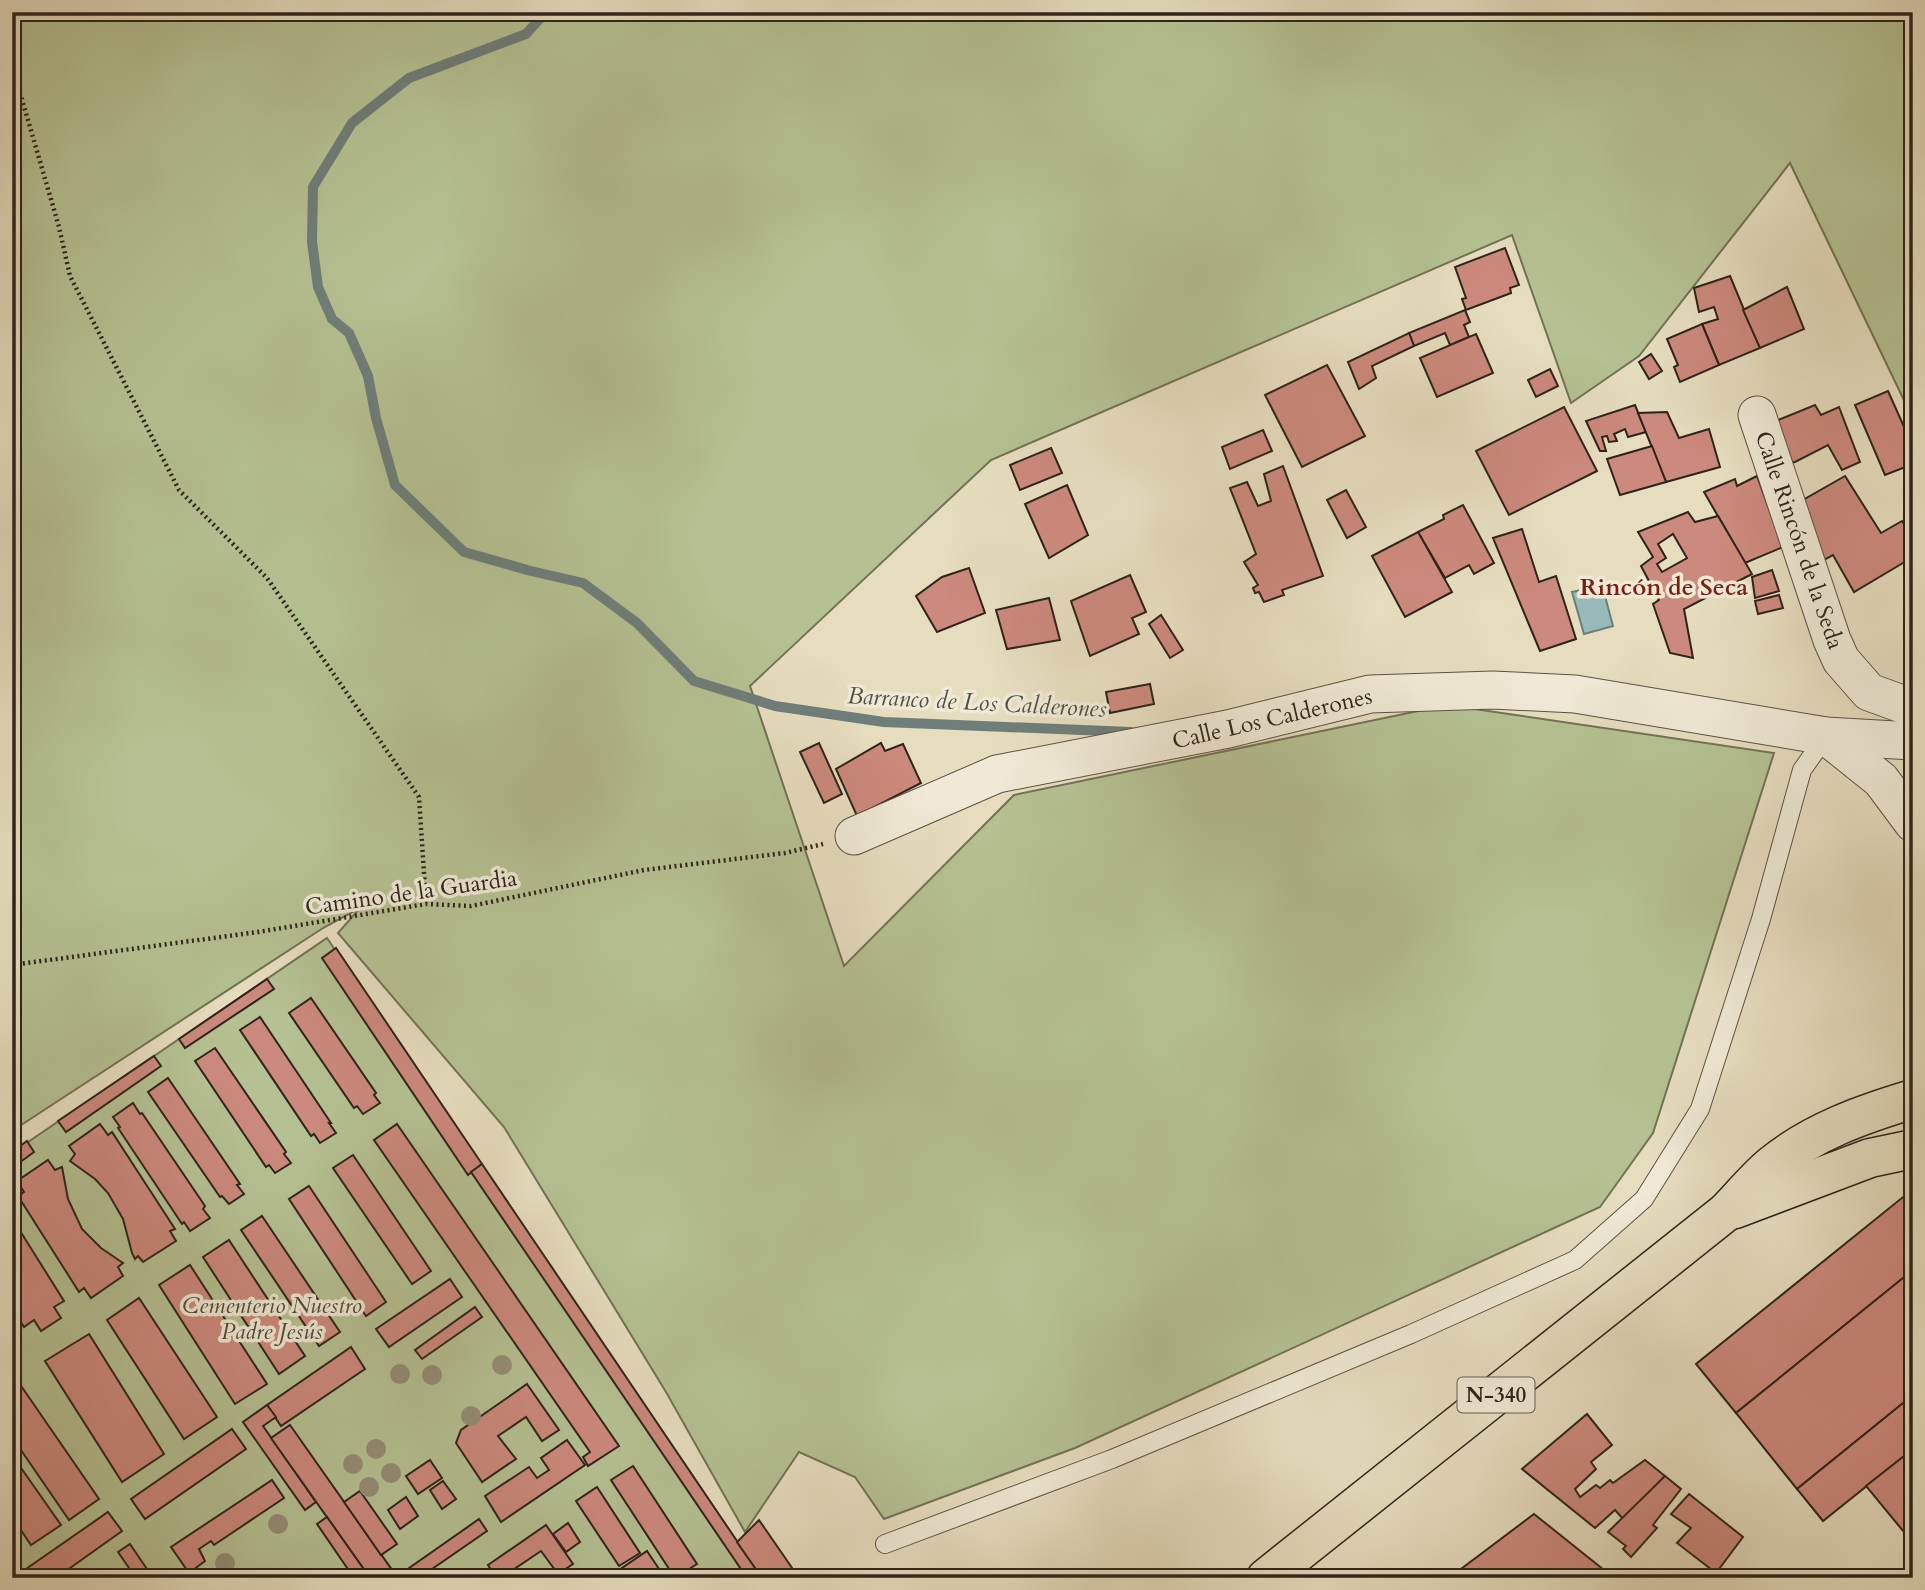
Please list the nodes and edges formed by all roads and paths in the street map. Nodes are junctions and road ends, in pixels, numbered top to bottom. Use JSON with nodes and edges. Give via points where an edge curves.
{"nodes":[{"id":1,"x":12,"y":78,"type":"edge"},
{"id":2,"x":1757,"y":415,"type":"dead end"},
{"id":3,"x":1913,"y":708,"type":"edge"},
{"id":4,"x":1826,"y":736,"type":"junction"},
{"id":5,"x":1913,"y":741,"type":"edge"},
{"id":6,"x":1913,"y":823,"type":"edge"},
{"id":7,"x":854,"y":836,"type":"joint"},
{"id":8,"x":426,"y":904,"type":"junction"},
{"id":9,"x":12,"y":965,"type":"edge"},
{"id":10,"x":1913,"y":1099,"type":"edge"},
{"id":11,"x":1913,"y":1149,"type":"edge"},
{"id":12,"x":1726,"y":1212,"type":"junction"},
{"id":13,"x":886,"y":1544,"type":"dead end"},
{"id":14,"x":1266,"y":1578,"type":"edge"}],
"edges":[{"from":1,"to":8,"type":"path","via":[[25,109],[70,276],[179,490],[267,578],[419,797]]},
{"from":2,"to":3,"type":"street","name":"Calle Rincón de la Seda","via":[[1841,660],[1870,692]]},
{"from":4,"to":5,"type":"street","name":"Calle Los Calderones"},
{"from":4,"to":6,"type":"street","via":[[1881,780]]},
{"from":4,"to":7,"type":"street","name":"Calle Los Calderones","via":[[1575,694],[1493,690],[1370,694],[1228,729],[997,774]]},
{"from":4,"to":13,"type":"lane","via":[[1802,770],[1761,919],[1700,1109],[1644,1199],[1575,1260],[1112,1459]]},
{"from":7,"to":8,"type":"path","name":"Camino de la Guardia","via":[[785,853],[644,870],[471,906]]},
{"from":8,"to":9,"type":"path","name":"Camino de la Guardia"},
{"from":10,"to":12,"type":"highway","number":"N-340","via":[[1862,1115],[1802,1143],[1770,1167]]},
{"from":11,"to":12,"type":"highway","number":"N-340","via":[[1870,1158]]},
{"from":12,"to":14,"type":"highway","number":"N-340"}]}
